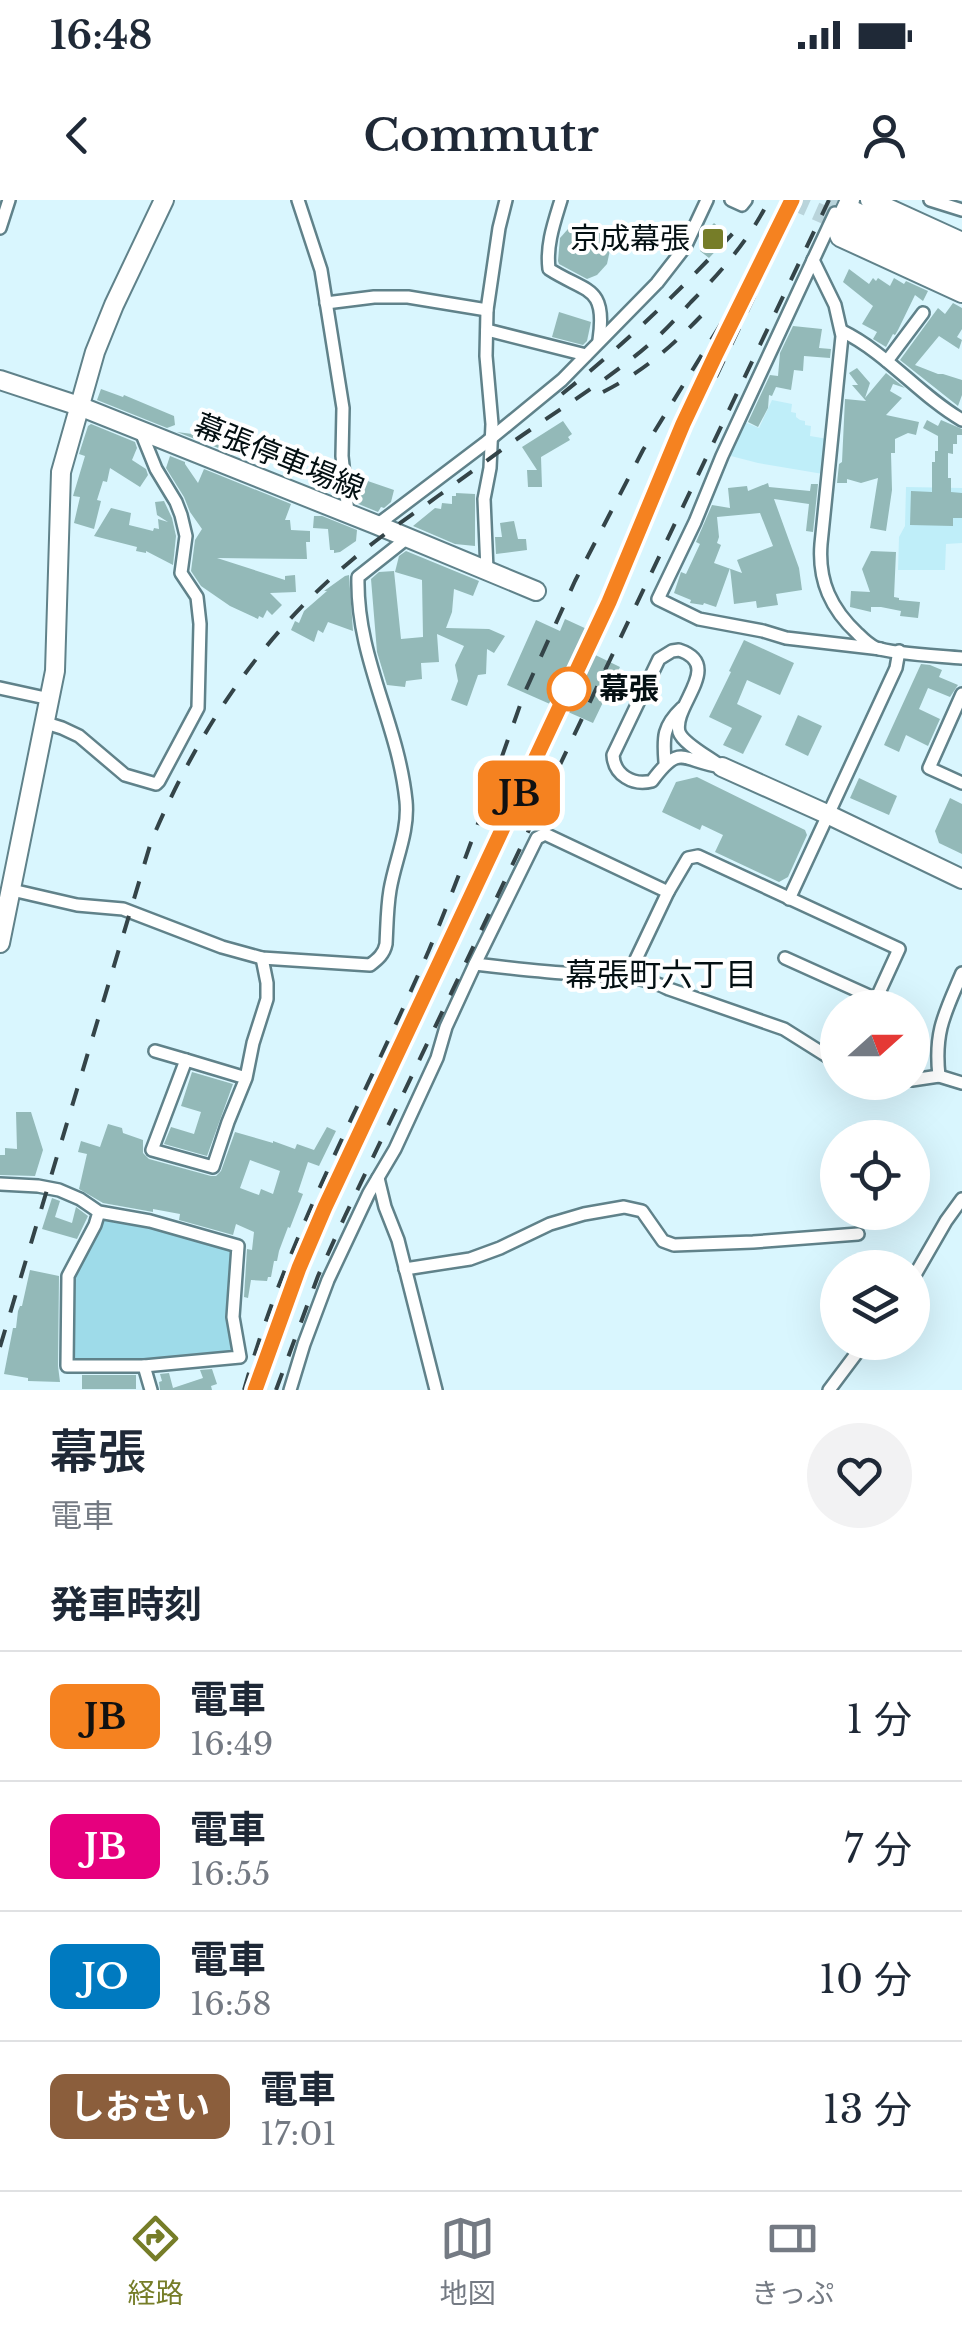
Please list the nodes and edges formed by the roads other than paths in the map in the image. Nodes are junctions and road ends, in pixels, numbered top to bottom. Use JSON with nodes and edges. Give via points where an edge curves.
{"nodes":[{"id":1,"x":10,"y":200,"type":"edge"},
{"id":2,"x":164,"y":200,"type":"edge"},
{"id":3,"x":298,"y":200,"type":"edge"},
{"id":4,"x":506,"y":200,"type":"edge"},
{"id":5,"x":561,"y":200,"type":"edge"},
{"id":6,"x":707,"y":200,"type":"edge"},
{"id":7,"x":731,"y":200,"type":"edge"},
{"id":8,"x":746,"y":200,"type":"edge"},
{"id":9,"x":870,"y":200,"type":"tunnel mouth"},
{"id":10,"x":930,"y":200,"type":"edge"},
{"id":11,"x":961,"y":206,"type":"edge"},
{"id":12,"x":848,"y":209,"type":"edge"},
{"id":13,"x":0,"y":228,"type":"edge"},
{"id":14,"x":962,"y":242,"type":"edge"},
{"id":15,"x":813,"y":260,"type":"junction"},
{"id":16,"x":962,"y":260,"type":"edge"},
{"id":17,"x":962,"y":276,"type":"edge"},
{"id":18,"x":962,"y":294,"type":"edge"},
{"id":19,"x":326,"y":303,"type":"junction"},
{"id":20,"x":487,"y":310,"type":"junction"},
{"id":21,"x":923,"y":313,"type":"dead end"},
{"id":22,"x":487,"y":330,"type":"junction"},
{"id":23,"x":842,"y":331,"type":"junction"},
{"id":24,"x":599,"y":343,"type":"junction"},
{"id":25,"x":586,"y":355,"type":"junction"},
{"id":26,"x":887,"y":361,"type":"junction"},
{"id":27,"x":0,"y":380,"type":"edge"},
{"id":28,"x":79,"y":406,"type":"junction"},
{"id":29,"x":962,"y":420,"type":"edge"},
{"id":30,"x":141,"y":432,"type":"junction"},
{"id":31,"x":492,"y":438,"type":"junction"},
{"id":32,"x":348,"y":513,"type":"junction"},
{"id":33,"x":376,"y":525,"type":"junction"},
{"id":34,"x":406,"y":539,"type":"junction"},
{"id":35,"x":487,"y":570,"type":"junction"},
{"id":36,"x":536,"y":591,"type":"dead end"},
{"id":37,"x":881,"y":649,"type":"junction"},
{"id":38,"x":899,"y":651,"type":"junction"},
{"id":39,"x":962,"y":658,"type":"edge"},
{"id":40,"x":0,"y":688,"type":"edge"},
{"id":41,"x":962,"y":694,"type":"edge"},
{"id":42,"x":50,"y":699,"type":"junction"},
{"id":43,"x":687,"y":702,"type":"junction"},
{"id":44,"x":46,"y":723,"type":"junction"},
{"id":45,"x":664,"y":762,"type":"junction"},
{"id":46,"x":722,"y":767,"type":"junction"},
{"id":47,"x":962,"y":783,"type":"edge"},
{"id":48,"x":829,"y":815,"type":"junction"},
{"id":49,"x":962,"y":879,"type":"edge"},
{"id":50,"x":668,"y":892,"type":"junction"},
{"id":51,"x":7,"y":894,"type":"edge"},
{"id":52,"x":789,"y":899,"type":"junction"},
{"id":53,"x":0,"y":943,"type":"edge"},
{"id":54,"x":262,"y":958,"type":"junction"},
{"id":55,"x":784,"y":958,"type":"dead end"},
{"id":56,"x":475,"y":964,"type":"junction"},
{"id":57,"x":962,"y":974,"type":"edge"},
{"id":58,"x":628,"y":976,"type":"junction"},
{"id":59,"x":848,"y":990,"type":"edge"},
{"id":60,"x":880,"y":990,"type":"edge"},
{"id":61,"x":155,"y":1050,"type":"dead end"},
{"id":62,"x":820,"y":1052,"type":"edge"},
{"id":63,"x":186,"y":1060,"type":"junction"},
{"id":64,"x":939,"y":1076,"type":"junction"},
{"id":65,"x":930,"y":1077,"type":"edge"},
{"id":66,"x":246,"y":1078,"type":"junction"},
{"id":67,"x":962,"y":1083,"type":"edge"},
{"id":68,"x":378,"y":1178,"type":"junction"},
{"id":69,"x":0,"y":1184,"type":"edge"},
{"id":70,"x":962,"y":1198,"type":"edge"},
{"id":71,"x":99,"y":1212,"type":"junction"},
{"id":72,"x":858,"y":1234,"type":"dead end"},
{"id":73,"x":930,"y":1250,"type":"edge"},
{"id":74,"x":405,"y":1268,"type":"junction"},
{"id":75,"x":851,"y":1360,"type":"edge"},
{"id":76,"x":144,"y":1366,"type":"junction"},
{"id":77,"x":151,"y":1390,"type":"edge"},
{"id":78,"x":290,"y":1390,"type":"edge"},
{"id":79,"x":436,"y":1390,"type":"edge"},
{"id":80,"x":829,"y":1390,"type":"edge"}],
"edges":[{"from":1,"to":13,"type":"street"},
{"from":2,"to":28,"type":"main road","via":[[114,305]]},
{"from":3,"to":19,"type":"street"},
{"from":4,"to":20,"type":"street"},
{"from":5,"to":24,"type":"street","via":[[549,269],[594,295],[602,312]]},
{"from":6,"to":24,"type":"street","via":[[657,283]]},
{"from":7,"to":8,"type":"street"},
{"from":9,"to":14,"type":"main road"},
{"from":10,"to":11,"type":"street"},
{"from":12,"to":15,"type":"street"},
{"from":12,"to":16,"type":"main road"},
{"from":12,"to":17,"type":"main road"},
{"from":12,"to":18,"type":"main road","via":[[840,237]]},
{"from":15,"to":23,"type":"street"},
{"from":15,"to":37,"type":"street","via":[[658,599],[699,619]]},
{"from":19,"to":20,"type":"street","via":[[408,297]]},
{"from":19,"to":32,"type":"street","via":[[344,408]]},
{"from":20,"to":22,"type":"street"},
{"from":21,"to":26,"type":"street"},
{"from":22,"to":25,"type":"street"},
{"from":22,"to":31,"type":"street"},
{"from":23,"to":26,"type":"street"},
{"from":23,"to":37,"type":"street","via":[[820,568],[839,615]]},
{"from":24,"to":25,"type":"street"},
{"from":25,"to":31,"type":"street"},
{"from":26,"to":29,"type":"street"},
{"from":27,"to":28,"type":"main road","name":"幕張停車場線"},
{"from":28,"to":30,"type":"main road","name":"幕張停車場線"},
{"from":28,"to":42,"type":"main road","via":[[60,472]]},
{"from":30,"to":32,"type":"main road","name":"幕張停車場線"},
{"from":30,"to":44,"type":"street","via":[[186,536],[181,573],[196,597],[200,624],[198,708],[156,784],[125,775],[79,736]]},
{"from":31,"to":33,"type":"street"},
{"from":31,"to":35,"type":"street","via":[[484,500]]},
{"from":32,"to":33,"type":"main road","name":"幕張停車場線"},
{"from":33,"to":34,"type":"main road","name":"幕張停車場線"},
{"from":34,"to":35,"type":"main road","name":"幕張停車場線"},
{"from":34,"to":54,"type":"street","via":[[358,577],[369,666],[393,735],[406,803],[384,951],[370,965]]},
{"from":35,"to":36,"type":"main road","name":"幕張停車場線"},
{"from":37,"to":38,"type":"street"},
{"from":38,"to":39,"type":"street"},
{"from":38,"to":48,"type":"street"},
{"from":40,"to":42,"type":"street"},
{"from":41,"to":47,"type":"street","via":[[929,768]]},
{"from":42,"to":44,"type":"main road"},
{"from":43,"to":45,"type":"street","via":[[669,722]]},
{"from":43,"to":45,"type":"street","via":[[697,665],[672,650],[659,659],[613,755],[620,774],[642,783]]},
{"from":43,"to":46,"type":"street","via":[[682,739]]},
{"from":44,"to":51,"type":"main road"},
{"from":45,"to":46,"type":"street","via":[[677,756]]},
{"from":46,"to":48,"type":"main road"},
{"from":48,"to":49,"type":"main road"},
{"from":48,"to":52,"type":"street"},
{"from":50,"to":52,"type":"street","via":[[695,856]]},
{"from":50,"to":56,"type":"street","via":[[545,834],[537,838]]},
{"from":50,"to":58,"type":"street"},
{"from":51,"to":53,"type":"main road"},
{"from":51,"to":54,"type":"street","via":[[123,909]]},
{"from":52,"to":60,"type":"street","via":[[899,949]]},
{"from":54,"to":66,"type":"street","via":[[267,999]]},
{"from":55,"to":59,"type":"street"},
{"from":56,"to":58,"type":"street"},
{"from":56,"to":68,"type":"street"},
{"from":57,"to":64,"type":"street","via":[[939,1029]]},
{"from":58,"to":62,"type":"street","via":[[784,1030]]},
{"from":61,"to":63,"type":"street"},
{"from":63,"to":66,"type":"street"},
{"from":63,"to":66,"type":"street","via":[[152,1150],[213,1167]]},
{"from":64,"to":65,"type":"street"},
{"from":64,"to":67,"type":"street"},
{"from":68,"to":74,"type":"street"},
{"from":68,"to":78,"type":"street","via":[[328,1280]]},
{"from":69,"to":71,"type":"street","via":[[59,1190]]},
{"from":70,"to":73,"type":"street"},
{"from":71,"to":76,"type":"street","via":[[68,1276],[67,1366]]},
{"from":71,"to":76,"type":"street","via":[[238,1246],[233,1317],[240,1356]]},
{"from":72,"to":74,"type":"street","via":[[674,1246],[642,1211],[624,1207],[565,1219],[470,1259]]},
{"from":74,"to":79,"type":"street"},
{"from":75,"to":80,"type":"street"},
{"from":76,"to":77,"type":"street"}]}
